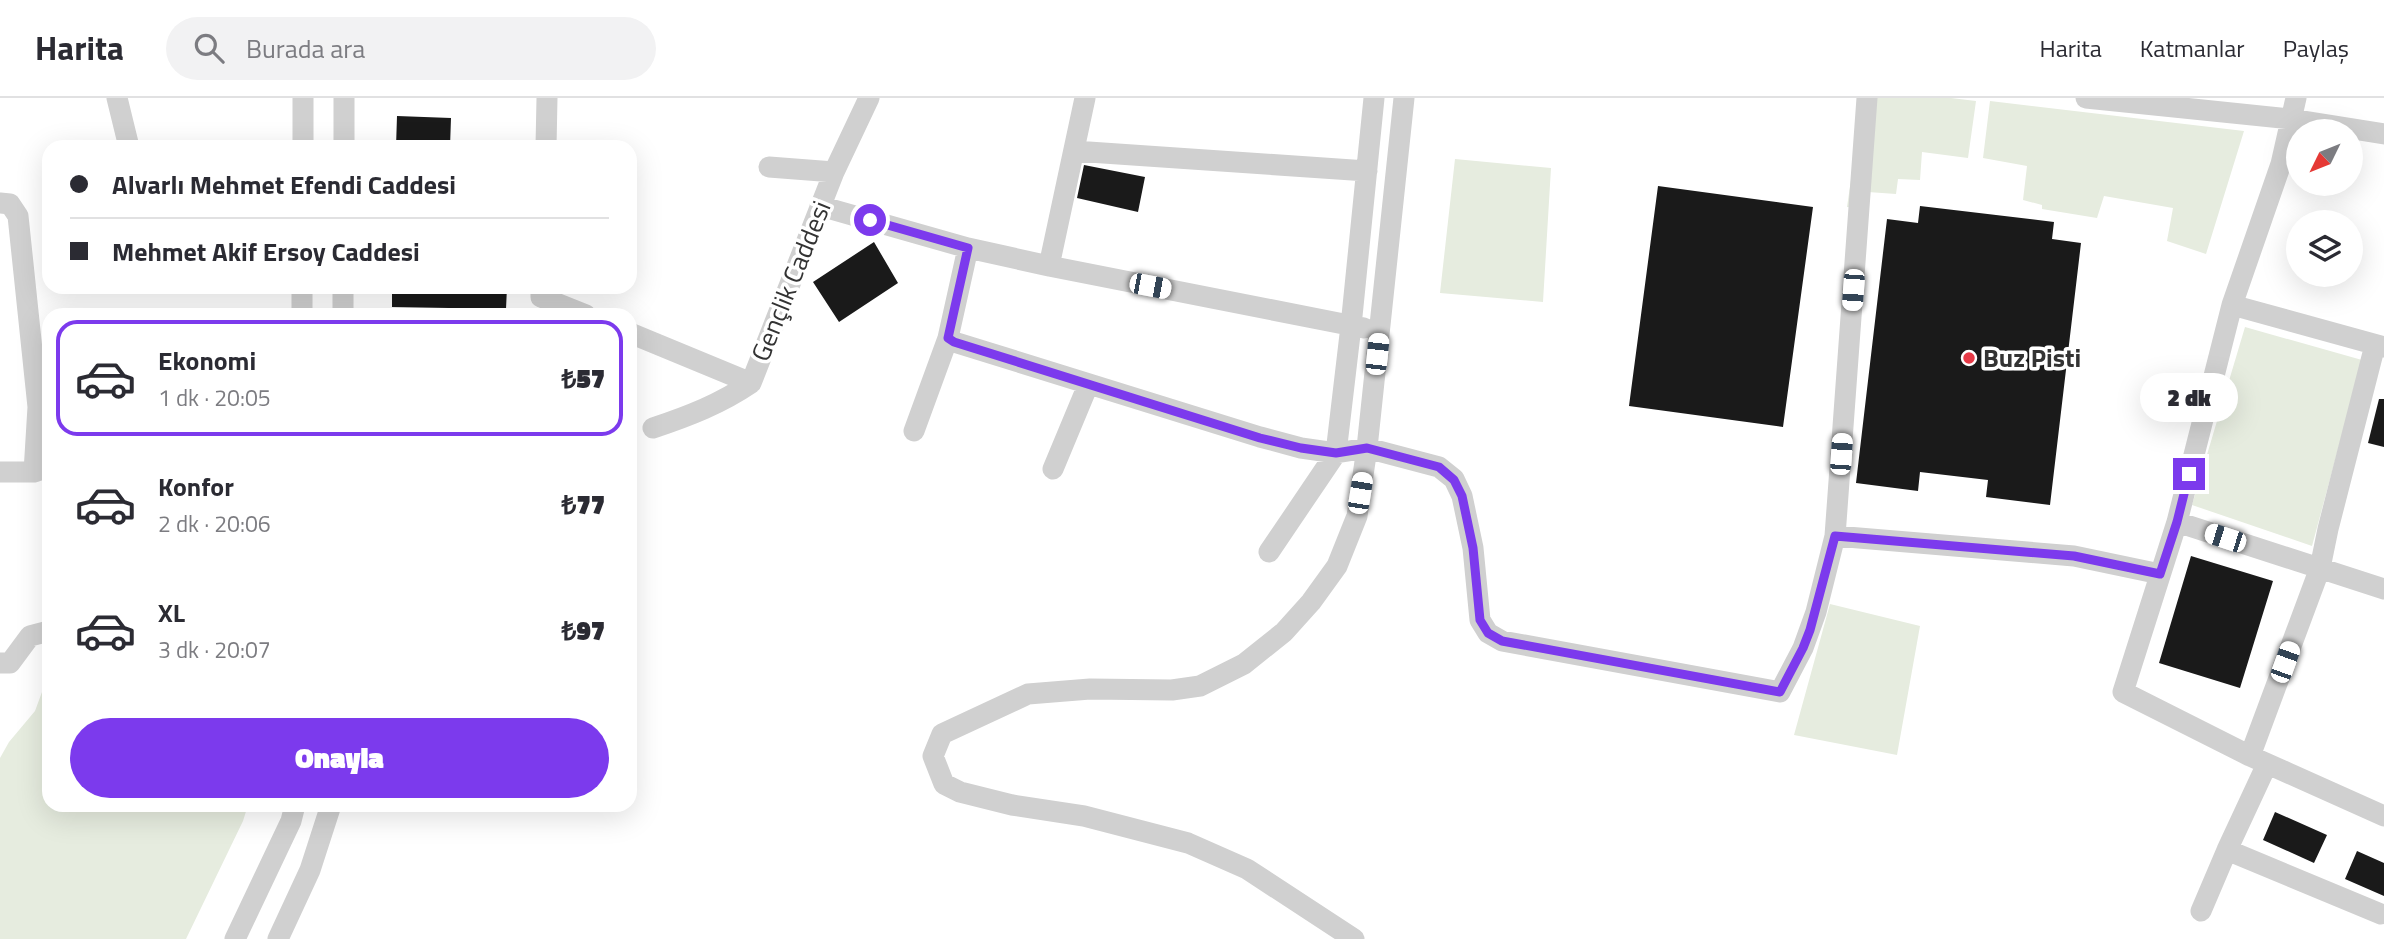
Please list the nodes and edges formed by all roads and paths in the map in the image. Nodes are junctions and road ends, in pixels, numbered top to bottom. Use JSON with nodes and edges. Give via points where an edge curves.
{"nodes":[{"id":1,"x":117,"y":98,"type":"edge"},
{"id":2,"x":303,"y":98,"type":"edge"},
{"id":3,"x":344,"y":98,"type":"edge"},
{"id":4,"x":547,"y":98,"type":"edge"},
{"id":5,"x":869,"y":98,"type":"edge"},
{"id":6,"x":1086,"y":98,"type":"edge"},
{"id":7,"x":1374,"y":98,"type":"edge"},
{"id":8,"x":1404,"y":98,"type":"edge"},
{"id":9,"x":1867,"y":98,"type":"edge"},
{"id":10,"x":2086,"y":98,"type":"edge"},
{"id":11,"x":2294,"y":108,"type":"edge"},
{"id":12,"x":2384,"y":134,"type":"edge"},
{"id":13,"x":127,"y":140,"type":"edge"},
{"id":14,"x":303,"y":140,"type":"edge"},
{"id":15,"x":344,"y":140,"type":"edge"},
{"id":16,"x":546,"y":140,"type":"edge"},
{"id":17,"x":1074,"y":151,"type":"junction"},
{"id":18,"x":769,"y":167,"type":"dead end"},
{"id":19,"x":834,"y":172,"type":"junction"},
{"id":20,"x":1367,"y":172,"type":"junction"},
{"id":21,"x":0,"y":203,"type":"edge"},
{"id":22,"x":820,"y":206,"type":"junction"},
{"id":23,"x":968,"y":248,"type":"junction"},
{"id":24,"x":1049,"y":266,"type":"junction"},
{"id":25,"x":541,"y":294,"type":"edge"},
{"id":26,"x":2232,"y":305,"type":"junction"},
{"id":27,"x":568,"y":308,"type":"edge"},
{"id":28,"x":1352,"y":326,"type":"junction"},
{"id":29,"x":1380,"y":330,"type":"junction"},
{"id":30,"x":637,"y":336,"type":"edge"},
{"id":31,"x":948,"y":338,"type":"junction"},
{"id":32,"x":2379,"y":346,"type":"edge"},
{"id":33,"x":751,"y":383,"type":"junction"},
{"id":34,"x":1088,"y":385,"type":"junction"},
{"id":35,"x":653,"y":428,"type":"dead end"},
{"id":36,"x":914,"y":431,"type":"dead end"},
{"id":37,"x":1367,"y":448,"type":"junction"},
{"id":38,"x":1336,"y":453,"type":"junction"},
{"id":39,"x":1053,"y":469,"type":"dead end"},
{"id":40,"x":41,"y":470,"type":"edge"},
{"id":41,"x":0,"y":472,"type":"edge"},
{"id":42,"x":2177,"y":522,"type":"junction"},
{"id":43,"x":1835,"y":536,"type":"junction"},
{"id":44,"x":1269,"y":552,"type":"dead end"},
{"id":45,"x":2320,"y":568,"type":"junction"},
{"id":46,"x":2160,"y":574,"type":"junction"},
{"id":47,"x":2384,"y":589,"type":"edge"},
{"id":48,"x":42,"y":633,"type":"edge"},
{"id":49,"x":0,"y":663,"type":"edge"},
{"id":50,"x":2259,"y":760,"type":"junction"},
{"id":51,"x":293,"y":812,"type":"edge"},
{"id":52,"x":329,"y":812,"type":"edge"},
{"id":53,"x":2384,"y":817,"type":"edge"},
{"id":54,"x":2227,"y":850,"type":"junction"},
{"id":55,"x":2202,"y":911,"type":"dead end"},
{"id":56,"x":2381,"y":914,"type":"dead end"},
{"id":57,"x":235,"y":939,"type":"edge"},
{"id":58,"x":278,"y":939,"type":"edge"},
{"id":59,"x":1354,"y":939,"type":"edge"}],
"edges":[{"from":1,"to":13,"type":"street"},
{"from":2,"to":14,"type":"street"},
{"from":3,"to":15,"type":"street"},
{"from":4,"to":16,"type":"street"},
{"from":5,"to":19,"type":"street","name":"Gençlik Caddesi"},
{"from":6,"to":17,"type":"street"},
{"from":7,"to":20,"type":"street"},
{"from":8,"to":29,"type":"street"},
{"from":9,"to":43,"type":"street"},
{"from":10,"to":11,"type":"street"},
{"from":11,"to":12,"type":"street"},
{"from":11,"to":26,"type":"street","via":[[2281,164]]},
{"from":17,"to":20,"type":"street"},
{"from":17,"to":24,"type":"street"},
{"from":18,"to":19,"type":"street"},
{"from":19,"to":22,"type":"street","name":"Gençlik Caddesi"},
{"from":20,"to":28,"type":"street"},
{"from":21,"to":40,"type":"street","via":[[10,204],[18,216]]},
{"from":22,"to":23,"type":"street"},
{"from":22,"to":33,"type":"street","name":"Gençlik Caddesi"},
{"from":23,"to":24,"type":"street"},
{"from":23,"to":31,"type":"street"},
{"from":24,"to":28,"type":"street"},
{"from":25,"to":27,"type":"street"},
{"from":26,"to":32,"type":"street"},
{"from":26,"to":42,"type":"street"},
{"from":28,"to":29,"type":"street"},
{"from":28,"to":38,"type":"street"},
{"from":29,"to":37,"type":"street"},
{"from":30,"to":33,"type":"street","name":"Gençlik Caddesi"},
{"from":31,"to":34,"type":"street"},
{"from":31,"to":36,"type":"street"},
{"from":32,"to":45,"type":"street"},
{"from":33,"to":35,"type":"street","via":[[699,412]]},
{"from":34,"to":38,"type":"street","via":[[1260,438]]},
{"from":34,"to":39,"type":"street"},
{"from":37,"to":38,"type":"street"},
{"from":37,"to":43,"type":"street","via":[[1439,467],[1454,480],[1473,548],[1480,620],[1488,633],[1502,641],[1780,692],[1807,636]]},
{"from":37,"to":59,"type":"street","via":[[1357,516],[1337,566],[1284,632],[1244,664],[1200,686],[1172,691],[1090,689],[1028,694],[942,733],[933,756],[944,784],[960,792],[1084,816],[1188,843],[1247,869]]},
{"from":38,"to":44,"type":"street"},
{"from":40,"to":41,"type":"street"},
{"from":42,"to":45,"type":"street"},
{"from":42,"to":46,"type":"street"},
{"from":43,"to":46,"type":"street","via":[[2074,556]]},
{"from":45,"to":47,"type":"street"},
{"from":45,"to":50,"type":"street"},
{"from":46,"to":50,"type":"street","via":[[2123,692]]},
{"from":48,"to":49,"type":"street","via":[[30,636],[9,663]]},
{"from":50,"to":53,"type":"street"},
{"from":50,"to":54,"type":"street"},
{"from":51,"to":57,"type":"street"},
{"from":52,"to":58,"type":"street","via":[[310,870]]},
{"from":54,"to":55,"type":"street"},
{"from":54,"to":56,"type":"street"}]}
